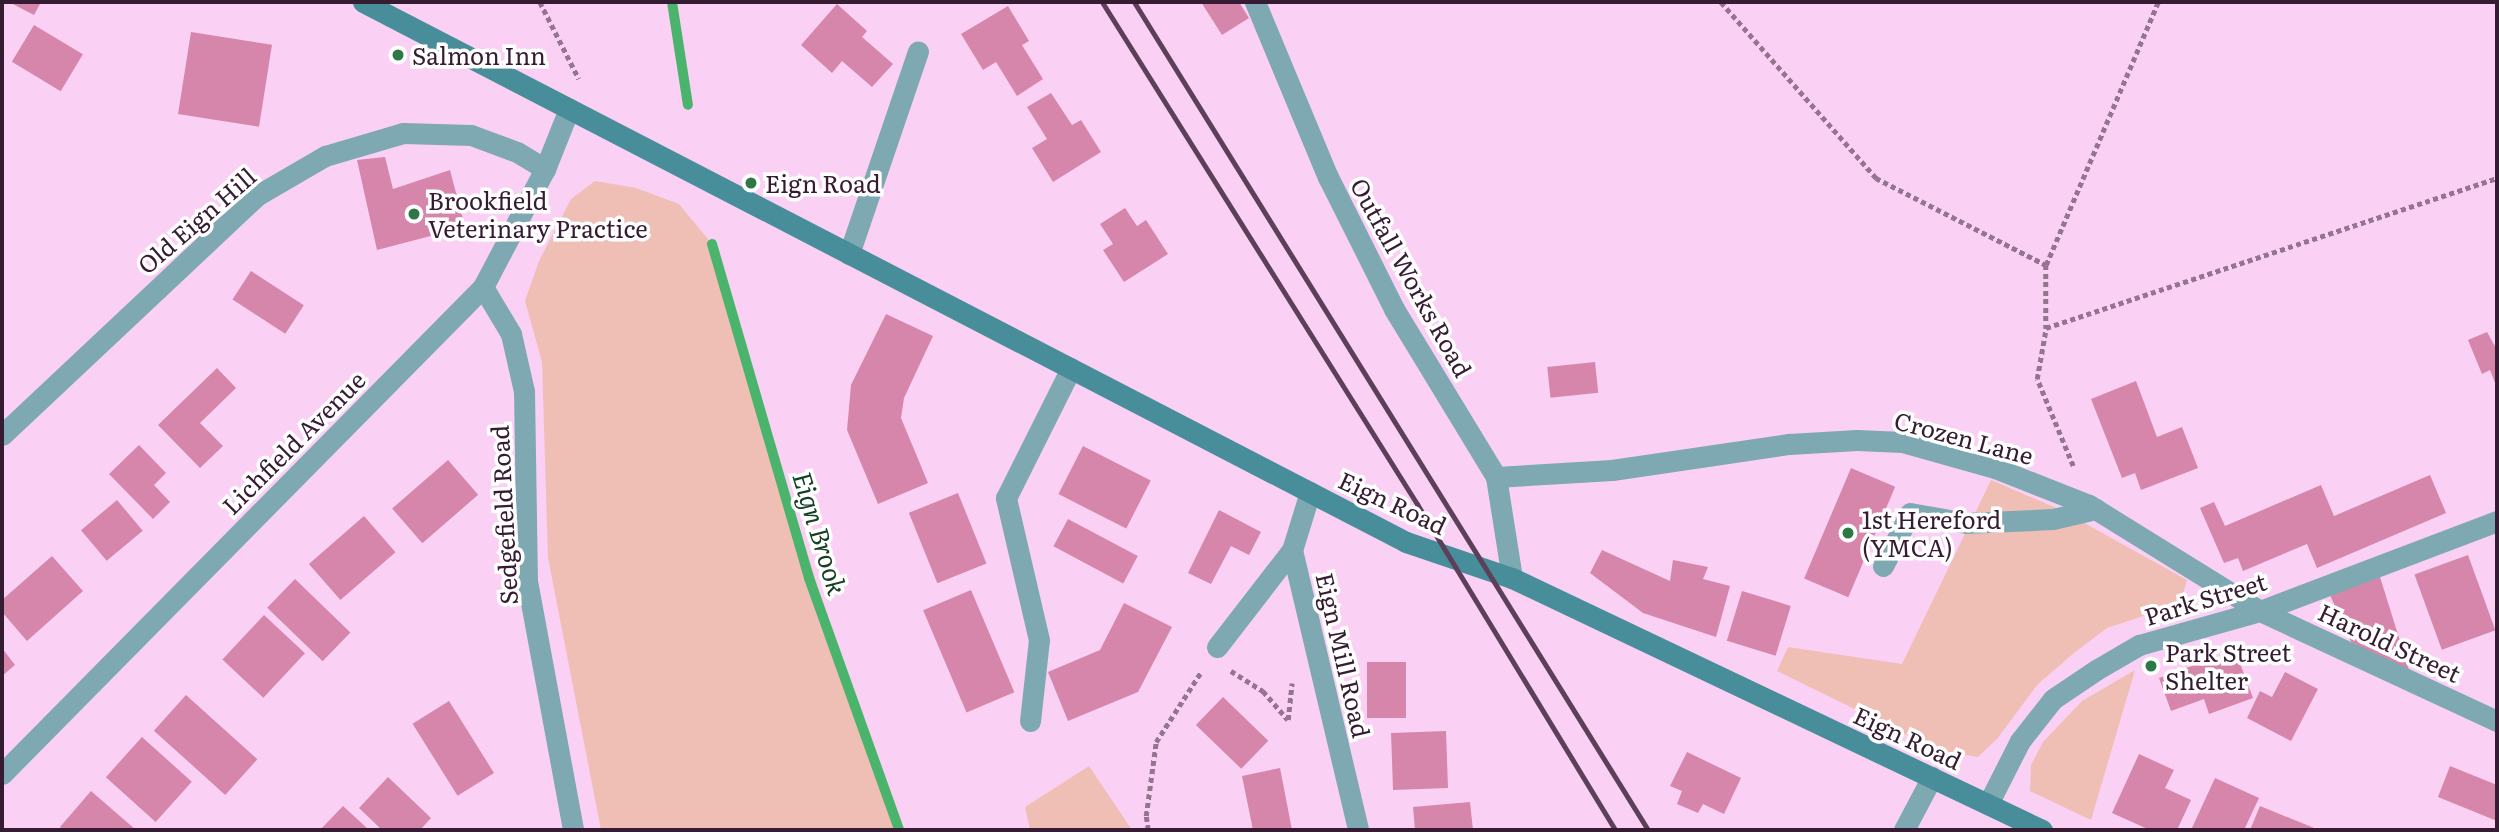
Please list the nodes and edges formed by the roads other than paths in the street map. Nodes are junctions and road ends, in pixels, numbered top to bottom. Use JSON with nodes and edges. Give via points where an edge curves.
{"nodes":[{"id":1,"x":363,"y":2,"type":"edge"},
{"id":2,"x":1255,"y":2,"type":"edge"},
{"id":3,"x":918,"y":51,"type":"dead end"},
{"id":4,"x":569,"y":109,"type":"junction"},
{"id":5,"x":545,"y":169,"type":"junction"},
{"id":6,"x":849,"y":254,"type":"junction"},
{"id":7,"x":483,"y":287,"type":"junction"},
{"id":8,"x":1070,"y":368,"type":"junction"},
{"id":9,"x":2,"y":435,"type":"edge"},
{"id":10,"x":1496,"y":477,"type":"junction"},
{"id":11,"x":1310,"y":492,"type":"junction"},
{"id":12,"x":2092,"y":507,"type":"junction"},
{"id":13,"x":2497,"y":521,"type":"edge"},
{"id":14,"x":1292,"y":550,"type":"junction"},
{"id":15,"x":1883,"y":566,"type":"dead end"},
{"id":16,"x":1511,"y":578,"type":"junction"},
{"id":17,"x":2260,"y":611,"type":"junction"},
{"id":18,"x":1212,"y":656,"type":"road end"},
{"id":19,"x":1030,"y":721,"type":"dead end"},
{"id":20,"x":2497,"y":721,"type":"edge"},
{"id":21,"x":2,"y":774,"type":"edge"},
{"id":22,"x":1932,"y":777,"type":"junction"},
{"id":23,"x":1988,"y":804,"type":"junction"},
{"id":24,"x":573,"y":830,"type":"edge"},
{"id":25,"x":1358,"y":830,"type":"edge"},
{"id":26,"x":1904,"y":830,"type":"edge"},
{"id":27,"x":2042,"y":830,"type":"edge"}],
"edges":[{"from":1,"to":4,"type":"main road","name":"Eign Road"},
{"from":2,"to":10,"type":"street","name":"Outfall Works Road","via":[[1328,177],[1394,309]]},
{"from":3,"to":6,"type":"street"},
{"from":4,"to":5,"type":"street","name":"Lichfield Avenue"},
{"from":4,"to":6,"type":"main road","name":"Eign Road"},
{"from":5,"to":7,"type":"street","name":"Lichfield Avenue"},
{"from":5,"to":9,"type":"street","name":"Old Eign Hill","via":[[517,152],[471,135],[403,133],[325,156],[258,195]]},
{"from":6,"to":8,"type":"main road","name":"Eign Road"},
{"from":7,"to":21,"type":"street","name":"Lichfield Avenue"},
{"from":7,"to":24,"type":"street","name":"Sedgefield Road","via":[[511,334],[524,391],[527,582]]},
{"from":8,"to":11,"type":"main road","name":"Eign Road"},
{"from":8,"to":19,"type":"street","via":[[1006,498],[1039,640]]},
{"from":10,"to":12,"type":"street","name":"Crozen Lane","via":[[1612,470],[1789,444],[1902,442],[1995,468]]},
{"from":10,"to":16,"type":"street","name":"Outfall Works Road"},
{"from":11,"to":14,"type":"street","name":"Eign Mill Road"},
{"from":11,"to":16,"type":"main road","name":"Eign Road","via":[[1406,542]]},
{"from":12,"to":15,"type":"street","via":[[2053,519],[1966,523],[1910,513]]},
{"from":12,"to":17,"type":"street","name":"Crozen Lane"},
{"from":13,"to":17,"type":"street","name":"Park Street"},
{"from":14,"to":18,"type":"street"},
{"from":14,"to":25,"type":"street","name":"Eign Mill Road"},
{"from":16,"to":22,"type":"main road","name":"Eign Road"},
{"from":17,"to":20,"type":"street","name":"Harold Street"},
{"from":17,"to":23,"type":"street","name":"Park Street","via":[[2140,646],[2053,699],[2020,741]]},
{"from":22,"to":23,"type":"main road","name":"Eign Road"},
{"from":22,"to":26,"type":"street"},
{"from":23,"to":27,"type":"main road","name":"Eign Road"}]}
